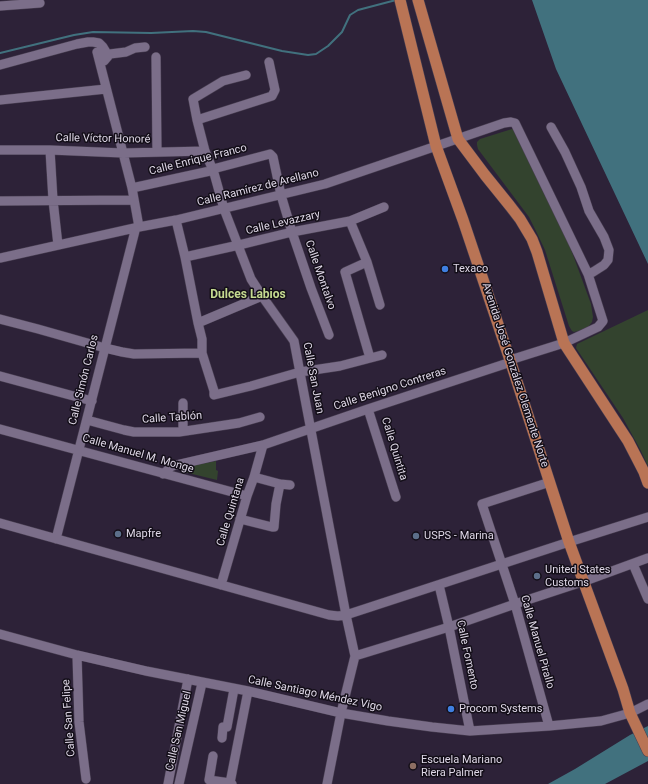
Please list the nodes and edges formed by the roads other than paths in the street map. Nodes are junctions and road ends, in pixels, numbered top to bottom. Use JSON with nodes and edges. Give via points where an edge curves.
{"nodes":[{"id":1,"x":400,"y":0,"type":"edge"},
{"id":2,"x":40,"y":3,"type":"dead end"},
{"id":3,"x":419,"y":4,"type":"edge"},
{"id":4,"x":0,"y":6,"type":"edge"},
{"id":5,"x":145,"y":47,"type":"dead end"},
{"id":6,"x":96,"y":52,"type":"dead end"},
{"id":7,"x":156,"y":57,"type":"dead end"},
{"id":8,"x":107,"y":58,"type":"junction"},
{"id":9,"x":269,"y":62,"type":"dead end"},
{"id":10,"x":0,"y":65,"type":"edge"},
{"id":11,"x":100,"y":66,"type":"junction"},
{"id":12,"x":246,"y":75,"type":"dead end"},
{"id":13,"x":106,"y":89,"type":"junction"},
{"id":14,"x":0,"y":100,"type":"edge"},
{"id":15,"x":197,"y":120,"type":"junction"},
{"id":16,"x":551,"y":127,"type":"dead end"},
{"id":17,"x":458,"y":139,"type":"junction"},
{"id":18,"x":436,"y":146,"type":"junction"},
{"id":19,"x":0,"y":150,"type":"edge"},
{"id":20,"x":50,"y":150,"type":"junction"},
{"id":21,"x":205,"y":151,"type":"junction"},
{"id":22,"x":157,"y":152,"type":"junction"},
{"id":23,"x":123,"y":153,"type":"junction"},
{"id":24,"x":270,"y":154,"type":"joint"},
{"id":25,"x":213,"y":170,"type":"junction"},
{"id":26,"x":132,"y":188,"type":"junction"},
{"id":27,"x":281,"y":196,"type":"junction"},
{"id":28,"x":53,"y":200,"type":"junction"},
{"id":29,"x":134,"y":200,"type":"junction"},
{"id":30,"x":0,"y":201,"type":"edge"},
{"id":31,"x":384,"y":207,"type":"dead end"},
{"id":32,"x":224,"y":209,"type":"junction"},
{"id":33,"x":176,"y":220,"type":"junction"},
{"id":34,"x":350,"y":221,"type":"junction"},
{"id":35,"x":138,"y":227,"type":"junction"},
{"id":36,"x":292,"y":232,"type":"junction"},
{"id":37,"x":58,"y":245,"type":"junction"},
{"id":38,"x":239,"y":246,"type":"junction"},
{"id":39,"x":185,"y":257,"type":"junction"},
{"id":40,"x":0,"y":258,"type":"edge"},
{"id":41,"x":367,"y":262,"type":"junction"},
{"id":42,"x":588,"y":274,"type":"junction"},
{"id":43,"x":262,"y":296,"type":"junction"},
{"id":44,"x":380,"y":305,"type":"dead end"},
{"id":45,"x":0,"y":319,"type":"edge"},
{"id":46,"x":198,"y":323,"type":"junction"},
{"id":47,"x":329,"y":335,"type":"dead end"},
{"id":48,"x":564,"y":343,"type":"junction"},
{"id":49,"x":105,"y":348,"type":"junction"},
{"id":50,"x":202,"y":353,"type":"junction"},
{"id":51,"x":382,"y":355,"type":"dead end"},
{"id":52,"x":370,"y":358,"type":"junction"},
{"id":53,"x":511,"y":361,"type":"junction"},
{"id":54,"x":300,"y":372,"type":"junction"},
{"id":55,"x":0,"y":376,"type":"edge"},
{"id":56,"x":92,"y":401,"type":"junction"},
{"id":57,"x":183,"y":403,"type":"dead end"},
{"id":58,"x":368,"y":409,"type":"junction"},
{"id":59,"x":260,"y":417,"type":"dead end"},
{"id":60,"x":87,"y":420,"type":"junction"},
{"id":61,"x":310,"y":428,"type":"junction"},
{"id":62,"x":0,"y":429,"type":"edge"},
{"id":63,"x":183,"y":431,"type":"junction"},
{"id":64,"x":263,"y":445,"type":"junction"},
{"id":65,"x":79,"y":450,"type":"junction"},
{"id":66,"x":164,"y":474,"type":"junction"},
{"id":67,"x":254,"y":477,"type":"junction"},
{"id":68,"x":550,"y":482,"type":"junction"},
{"id":69,"x":648,"y":483,"type":"edge"},
{"id":70,"x":280,"y":484,"type":"junction"},
{"id":71,"x":290,"y":485,"type":"dead end"},
{"id":72,"x":247,"y":496,"type":"junction"},
{"id":73,"x":396,"y":497,"type":"dead end"},
{"id":74,"x":648,"y":518,"type":"edge"},
{"id":75,"x":240,"y":519,"type":"junction"},
{"id":76,"x":0,"y":525,"type":"edge"},
{"id":77,"x":56,"y":539,"type":"junction"},
{"id":78,"x":569,"y":542,"type":"junction"},
{"id":79,"x":648,"y":558,"type":"edge"},
{"id":80,"x":502,"y":564,"type":"junction"},
{"id":81,"x":633,"y":564,"type":"junction"},
{"id":82,"x":584,"y":581,"type":"junction"},
{"id":83,"x":221,"y":585,"type":"junction"},
{"id":84,"x":439,"y":585,"type":"junction"},
{"id":85,"x":648,"y":599,"type":"edge"},
{"id":86,"x":515,"y":604,"type":"junction"},
{"id":87,"x":346,"y":615,"type":"junction"},
{"id":88,"x":449,"y":627,"type":"junction"},
{"id":89,"x":0,"y":634,"type":"edge"},
{"id":90,"x":77,"y":655,"type":"junction"},
{"id":91,"x":354,"y":656,"type":"junction"},
{"id":92,"x":188,"y":680,"type":"junction"},
{"id":93,"x":202,"y":682,"type":"junction"},
{"id":94,"x":234,"y":689,"type":"junction"},
{"id":95,"x":248,"y":691,"type":"junction"},
{"id":96,"x":648,"y":704,"type":"edge"},
{"id":97,"x":341,"y":713,"type":"junction"},
{"id":98,"x":630,"y":713,"type":"junction"},
{"id":99,"x":549,"y":726,"type":"junction"},
{"id":100,"x":470,"y":731,"type":"junction"},
{"id":101,"x":222,"y":738,"type":"dead end"},
{"id":102,"x":648,"y":751,"type":"edge"},
{"id":103,"x":213,"y":756,"type":"dead end"},
{"id":104,"x":86,"y":779,"type":"dead end"},
{"id":105,"x":168,"y":784,"type":"edge"},
{"id":106,"x":179,"y":784,"type":"edge"},
{"id":107,"x":231,"y":784,"type":"edge"},
{"id":108,"x":327,"y":784,"type":"edge"}],
"edges":[{"from":1,"to":18,"type":"main road","name":"Avenida José González Clemente Norte"},
{"from":2,"to":4,"type":"street"},
{"from":3,"to":17,"type":"main road"},
{"from":5,"to":8,"type":"street","via":[[110,54]]},
{"from":6,"to":11,"type":"street","name":"Calle Simón Carlos"},
{"from":7,"to":22,"type":"street"},
{"from":8,"to":10,"type":"street","via":[[99,43],[88,42]]},
{"from":8,"to":11,"type":"street"},
{"from":9,"to":15,"type":"street","via":[[275,90],[272,96]]},
{"from":11,"to":13,"type":"street","name":"Calle Simón Carlos"},
{"from":12,"to":15,"type":"street","name":"Calle San Juan","via":[[223,81],[193,99]]},
{"from":13,"to":14,"type":"street"},
{"from":13,"to":23,"type":"street","name":"Calle Simón Carlos"},
{"from":15,"to":21,"type":"street","name":"Calle San Juan"},
{"from":16,"to":42,"type":"street","via":[[565,152],[589,211],[609,250],[608,260],[604,265]]},
{"from":17,"to":18,"type":"street","name":"Calle Ramírez de Arellano"},
{"from":17,"to":42,"type":"street","name":"Calle Ramírez de Arellano","via":[[504,123],[515,123]]},
{"from":17,"to":48,"type":"main road","via":[[520,219],[532,239]]},
{"from":18,"to":27,"type":"street","name":"Calle Ramírez de Arellano","via":[[325,184]]},
{"from":18,"to":53,"type":"main road","name":"Avenida José González Clemente Norte"},
{"from":19,"to":20,"type":"street","name":"Calle Víctor Honoré"},
{"from":20,"to":23,"type":"street","name":"Calle Víctor Honoré"},
{"from":20,"to":28,"type":"street"},
{"from":21,"to":22,"type":"street","name":"Calle Víctor Honoré"},
{"from":21,"to":25,"type":"street","name":"Calle San Juan"},
{"from":22,"to":23,"type":"street","name":"Calle Víctor Honoré"},
{"from":23,"to":26,"type":"street","name":"Calle Simón Carlos"},
{"from":24,"to":25,"type":"street","name":"Calle Enrique Franco"},
{"from":24,"to":27,"type":"street","name":"Calle Montalvo","via":[[273,157]]},
{"from":25,"to":26,"type":"street","name":"Calle Enrique Franco"},
{"from":25,"to":32,"type":"street","name":"Calle San Juan"},
{"from":26,"to":29,"type":"street","name":"Calle Simón Carlos"},
{"from":27,"to":32,"type":"street","name":"Calle Ramírez de Arellano"},
{"from":27,"to":36,"type":"street","name":"Calle Montalvo"},
{"from":28,"to":29,"type":"street"},
{"from":28,"to":30,"type":"street"},
{"from":28,"to":37,"type":"street"},
{"from":29,"to":35,"type":"street","name":"Calle Simón Carlos"},
{"from":31,"to":34,"type":"street","name":"Calle Levazzary"},
{"from":32,"to":33,"type":"street","name":"Calle Ramírez de Arellano"},
{"from":32,"to":38,"type":"street","name":"Calle San Juan"},
{"from":33,"to":35,"type":"street","name":"Calle Ramírez de Arellano"},
{"from":33,"to":39,"type":"street"},
{"from":34,"to":36,"type":"street","name":"Calle Levazzary"},
{"from":34,"to":41,"type":"street"},
{"from":35,"to":37,"type":"street","name":"Calle Ramírez de Arellano"},
{"from":35,"to":49,"type":"street","name":"Calle Simón Carlos"},
{"from":36,"to":38,"type":"street","name":"Calle Levazzary"},
{"from":36,"to":47,"type":"street","name":"Calle Montalvo"},
{"from":37,"to":40,"type":"street","name":"Calle Ramírez de Arellano"},
{"from":38,"to":39,"type":"street","name":"Calle Levazzary"},
{"from":38,"to":43,"type":"street","name":"Calle San Juan","via":[[251,279]]},
{"from":39,"to":46,"type":"street"},
{"from":41,"to":44,"type":"street"},
{"from":41,"to":52,"type":"street","via":[[345,272]]},
{"from":42,"to":48,"type":"street","name":"Calle Benigno Contreras","via":[[603,321],[598,327]]},
{"from":43,"to":46,"type":"street"},
{"from":43,"to":54,"type":"street","name":"Calle San Juan","via":[[294,340]]},
{"from":45,"to":49,"type":"street"},
{"from":46,"to":50,"type":"street"},
{"from":48,"to":53,"type":"street","name":"Calle Benigno Contreras"},
{"from":48,"to":69,"type":"main road","via":[[628,441]]},
{"from":49,"to":50,"type":"street","via":[[134,354]]},
{"from":49,"to":56,"type":"street","name":"Calle Simón Carlos"},
{"from":50,"to":54,"type":"street","via":[[214,395]]},
{"from":51,"to":52,"type":"street"},
{"from":52,"to":54,"type":"street"},
{"from":53,"to":58,"type":"street","name":"Calle Benigno Contreras"},
{"from":53,"to":68,"type":"main road","name":"Avenida José González Clemente Norte"},
{"from":54,"to":61,"type":"street","name":"Calle San Juan"},
{"from":55,"to":56,"type":"street"},
{"from":56,"to":60,"type":"street","name":"Calle Simón Carlos"},
{"from":57,"to":63,"type":"street"},
{"from":58,"to":61,"type":"street","name":"Calle Benigno Contreras"},
{"from":58,"to":73,"type":"street","name":"Calle Quintita"},
{"from":59,"to":63,"type":"street","name":"Calle Tablón","via":[[239,423]]},
{"from":60,"to":63,"type":"street","name":"Calle Tablón","via":[[134,432]]},
{"from":60,"to":65,"type":"street","name":"Calle Simón Carlos"},
{"from":61,"to":64,"type":"street","name":"Calle Benigno Contreras"},
{"from":61,"to":87,"type":"street","name":"Calle San Juan"},
{"from":62,"to":65,"type":"street","name":"Calle Manuel M. Monge"},
{"from":64,"to":66,"type":"street","name":"Calle Benigno Contreras","via":[[172,466]]},
{"from":64,"to":67,"type":"street","name":"Calle Quintana"},
{"from":65,"to":66,"type":"street","name":"Calle Manuel M. Monge"},
{"from":65,"to":77,"type":"street","name":"Calle Simón Carlos"},
{"from":66,"to":72,"type":"street","name":"Calle Manuel M. Monge"},
{"from":67,"to":70,"type":"street"},
{"from":67,"to":72,"type":"street","name":"Calle Quintana"},
{"from":68,"to":78,"type":"main road","name":"Avenida José González Clemente Norte"},
{"from":68,"to":80,"type":"street","name":"Calle Manuel Pirallo","via":[[482,504]]},
{"from":70,"to":71,"type":"street"},
{"from":70,"to":75,"type":"street","via":[[274,526]]},
{"from":72,"to":75,"type":"street","name":"Calle Quintana"},
{"from":74,"to":78,"type":"street"},
{"from":75,"to":83,"type":"street","name":"Calle Quintana"},
{"from":76,"to":77,"type":"street"},
{"from":77,"to":83,"type":"street"},
{"from":78,"to":80,"type":"street"},
{"from":78,"to":82,"type":"main road","name":"Avenida José González Clemente Norte"},
{"from":79,"to":81,"type":"street"},
{"from":80,"to":84,"type":"street"},
{"from":80,"to":86,"type":"street","name":"Calle Manuel Pirallo"},
{"from":81,"to":82,"type":"street"},
{"from":81,"to":85,"type":"street"},
{"from":82,"to":86,"type":"street"},
{"from":82,"to":98,"type":"main road","name":"Avenida José González Clemente Norte"},
{"from":83,"to":87,"type":"street","via":[[329,615]]},
{"from":84,"to":87,"type":"street"},
{"from":84,"to":88,"type":"street","name":"Calle Fomento"},
{"from":86,"to":88,"type":"street"},
{"from":86,"to":99,"type":"street","name":"Calle Manuel Pirallo"},
{"from":87,"to":91,"type":"street","name":"Calle San Juan"},
{"from":88,"to":91,"type":"street"},
{"from":88,"to":100,"type":"street","name":"Calle Fomento"},
{"from":89,"to":90,"type":"street","name":"Calle Santiago Méndez Vigo"},
{"from":90,"to":92,"type":"street","name":"Calle Santiago Méndez Vigo"},
{"from":90,"to":104,"type":"street","name":"Calle San Felipe","via":[[79,722]]},
{"from":91,"to":97,"type":"street","name":"Calle San Juan"},
{"from":92,"to":93,"type":"street","name":"Calle Santiago Méndez Vigo"},
{"from":92,"to":105,"type":"street"},
{"from":93,"to":94,"type":"street","name":"Calle Santiago Méndez Vigo"},
{"from":93,"to":106,"type":"street","name":"Calle San Miguel"},
{"from":94,"to":95,"type":"street","name":"Calle Santiago Méndez Vigo"},
{"from":94,"to":101,"type":"street","via":[[227,727],[223,727]]},
{"from":95,"to":97,"type":"street","name":"Calle Santiago Méndez Vigo"},
{"from":95,"to":107,"type":"street"},
{"from":96,"to":98,"type":"street","name":"Calle Santiago Méndez Vigo"},
{"from":97,"to":100,"type":"street","name":"Calle Santiago Méndez Vigo"},
{"from":97,"to":108,"type":"street","name":"Calle San Juan"},
{"from":98,"to":99,"type":"street","name":"Calle Santiago Méndez Vigo","via":[[601,721]]},
{"from":98,"to":102,"type":"main road","name":"Avenida José González Clemente Norte"},
{"from":99,"to":100,"type":"street","name":"Calle Santiago Méndez Vigo"},
{"from":103,"to":107,"type":"street","via":[[209,780]]}]}
